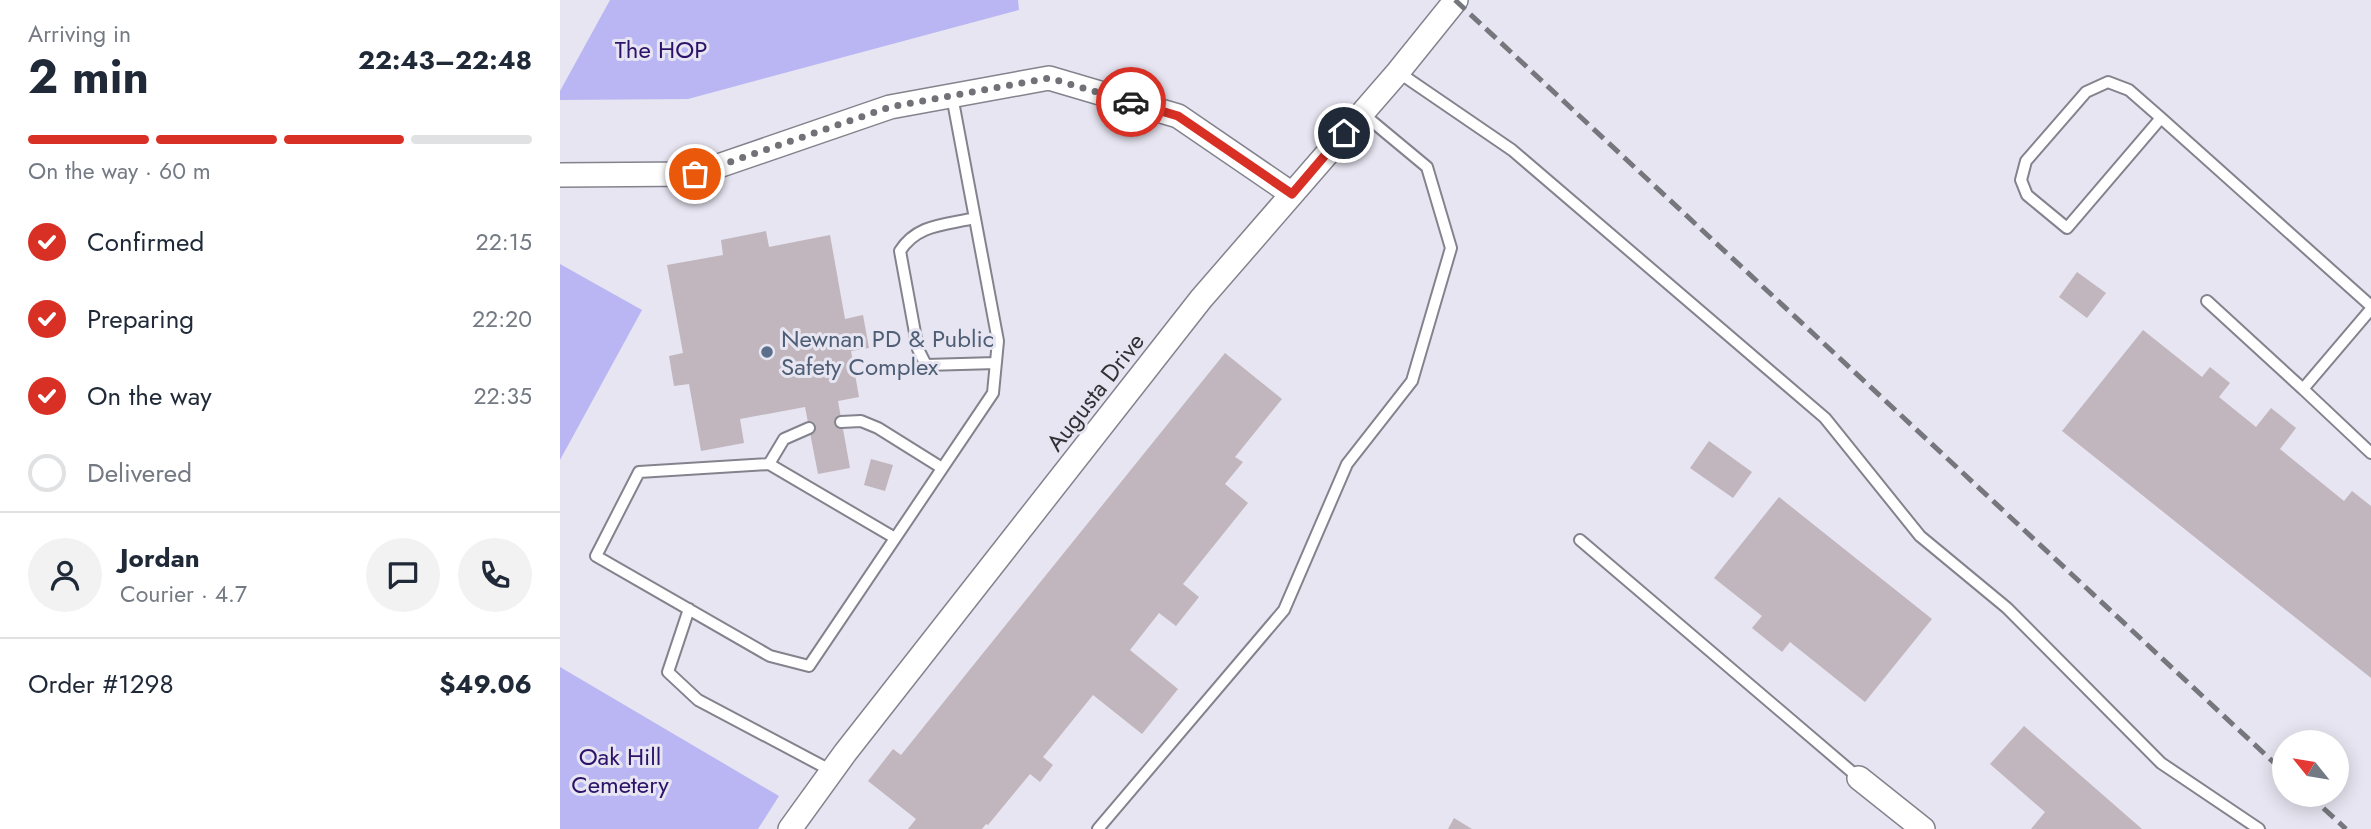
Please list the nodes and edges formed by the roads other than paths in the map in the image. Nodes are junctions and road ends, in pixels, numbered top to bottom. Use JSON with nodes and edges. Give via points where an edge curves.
{"nodes":[{"id":1,"x":1456,"y":0,"type":"edge"},
{"id":2,"x":1398,"y":72,"type":"junction"},
{"id":3,"x":952,"y":96,"type":"junction"},
{"id":4,"x":1362,"y":113,"type":"junction"},
{"id":5,"x":2161,"y":118,"type":"junction"},
{"id":6,"x":560,"y":175,"type":"edge"},
{"id":7,"x":1292,"y":194,"type":"junction"},
{"id":8,"x":975,"y":218,"type":"junction"},
{"id":9,"x":2207,"y":301,"type":"dead end"},
{"id":10,"x":2371,"y":308,"type":"edge"},
{"id":11,"x":996,"y":363,"type":"junction"},
{"id":12,"x":2303,"y":389,"type":"junction"},
{"id":13,"x":841,"y":422,"type":"dead end"},
{"id":14,"x":809,"y":428,"type":"dead end"},
{"id":15,"x":2371,"y":453,"type":"edge"},
{"id":16,"x":769,"y":464,"type":"junction"},
{"id":17,"x":942,"y":468,"type":"junction"},
{"id":18,"x":895,"y":538,"type":"junction"},
{"id":19,"x":1580,"y":540,"type":"dead end"},
{"id":20,"x":690,"y":609,"type":"junction"},
{"id":21,"x":832,"y":771,"type":"junction"},
{"id":22,"x":1859,"y":778,"type":"joint"},
{"id":23,"x":790,"y":829,"type":"edge"},
{"id":24,"x":1098,"y":829,"type":"edge"},
{"id":25,"x":1923,"y":829,"type":"edge"},
{"id":26,"x":2259,"y":829,"type":"edge"}],
"edges":[{"from":1,"to":2,"type":"street","name":"Augusta Drive"},
{"from":2,"to":4,"type":"street","name":"Augusta Drive"},
{"from":2,"to":26,"type":"lane","via":[[1512,150],[1825,418],[1920,536],[2007,608],[2161,762]]},
{"from":3,"to":6,"type":"street","via":[[890,107],[695,174]]},
{"from":3,"to":7,"type":"street","via":[[1049,78],[1178,116]]},
{"from":3,"to":8,"type":"lane"},
{"from":4,"to":7,"type":"street","name":"Augusta Drive"},
{"from":4,"to":24,"type":"lane","via":[[1427,167],[1451,248],[1412,381],[1347,464],[1284,610]]},
{"from":5,"to":5,"type":"lane","via":[[2129,90],[2108,82],[2086,92],[2026,161],[2021,180],[2027,195],[2067,228]]},
{"from":5,"to":10,"type":"lane"},
{"from":7,"to":21,"type":"street","name":"Augusta Drive","via":[[1201,299]]},
{"from":8,"to":11,"type":"lane","via":[[998,341]]},
{"from":8,"to":11,"type":"lane","via":[[919,231],[900,251],[918,349],[926,365]]},
{"from":9,"to":12,"type":"lane"},
{"from":10,"to":12,"type":"lane"},
{"from":11,"to":17,"type":"lane","via":[[993,393]]},
{"from":12,"to":15,"type":"lane"},
{"from":13,"to":17,"type":"lane","via":[[861,421],[878,428]]},
{"from":14,"to":16,"type":"lane","via":[[785,439]]},
{"from":16,"to":18,"type":"lane"},
{"from":16,"to":20,"type":"lane","via":[[639,472],[596,556]]},
{"from":17,"to":18,"type":"lane"},
{"from":18,"to":20,"type":"lane","via":[[809,666],[770,656]]},
{"from":19,"to":22,"type":"lane"},
{"from":20,"to":21,"type":"lane","via":[[668,672],[698,700]]},
{"from":21,"to":23,"type":"street","name":"Augusta Drive"},
{"from":22,"to":25,"type":"street"}]}
